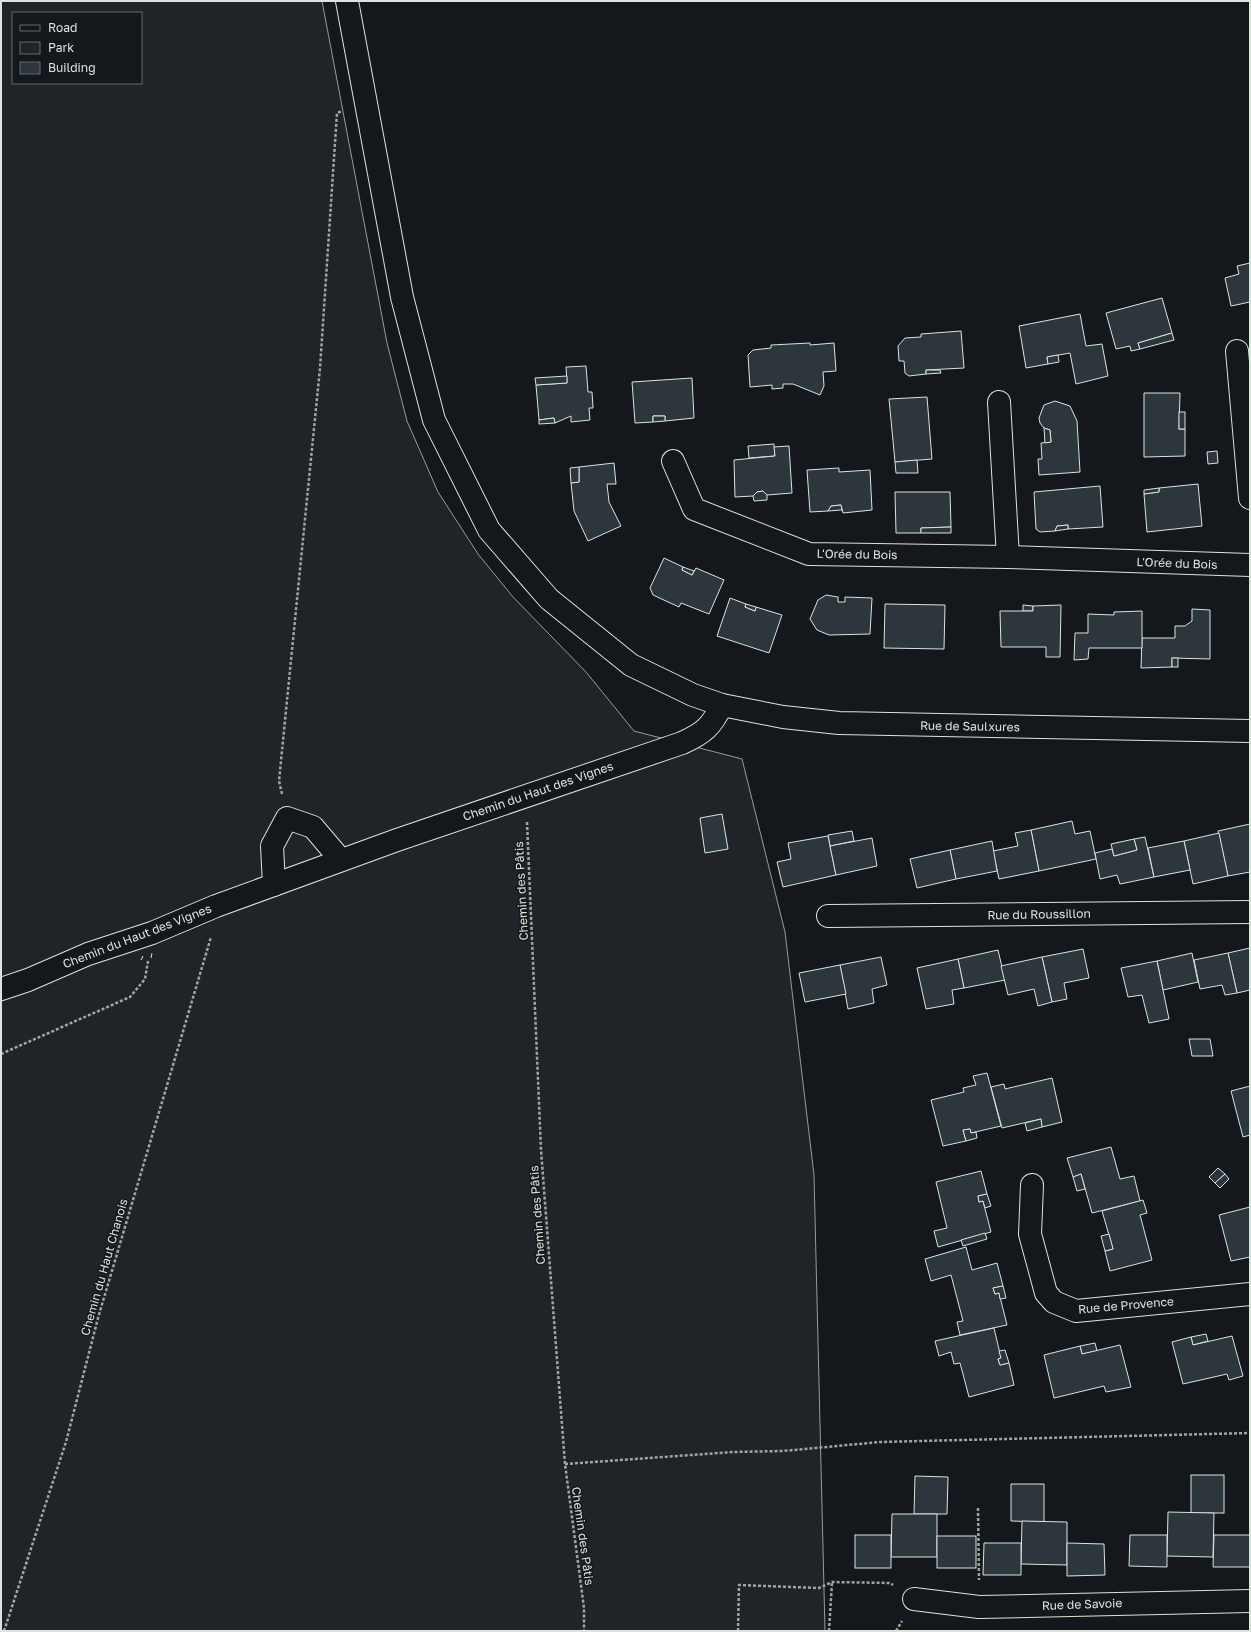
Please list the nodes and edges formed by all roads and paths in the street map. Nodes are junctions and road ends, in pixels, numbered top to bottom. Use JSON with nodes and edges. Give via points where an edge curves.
{"nodes":[{"id":1,"x":347,"y":1,"type":"edge"},
{"id":2,"x":365,"y":97,"type":"junction"},
{"id":3,"x":1236,"y":351,"type":"dead end"},
{"id":4,"x":999,"y":402,"type":"dead end"},
{"id":5,"x":674,"y":460,"type":"dead end"},
{"id":6,"x":1250,"y":498,"type":"edge"},
{"id":7,"x":1008,"y":557,"type":"junction"},
{"id":8,"x":1250,"y":565,"type":"edge"},
{"id":9,"x":722,"y":705,"type":"junction"},
{"id":10,"x":1250,"y":730,"type":"edge"},
{"id":11,"x":525,"y":796,"type":"junction"},
{"id":12,"x":287,"y":818,"type":"junction"},
{"id":13,"x":341,"y":860,"type":"junction"},
{"id":14,"x":274,"y":885,"type":"junction"},
{"id":15,"x":216,"y":906,"type":"junction"},
{"id":16,"x":1250,"y":912,"type":"edge"},
{"id":17,"x":828,"y":916,"type":"dead end"},
{"id":18,"x":152,"y":933,"type":"junction"},
{"id":19,"x":1,"y":989,"type":"edge"},
{"id":20,"x":1,"y":1054,"type":"edge"},
{"id":21,"x":1032,"y":1185,"type":"dead end"},
{"id":22,"x":1250,"y":1294,"type":"edge"},
{"id":23,"x":1250,"y":1433,"type":"edge"},
{"id":24,"x":565,"y":1464,"type":"junction"},
{"id":25,"x":978,"y":1508,"type":"dead end"},
{"id":26,"x":832,"y":1582,"type":"junction"},
{"id":27,"x":914,"y":1599,"type":"joint"},
{"id":28,"x":1250,"y":1601,"type":"edge"},
{"id":29,"x":979,"y":1607,"type":"junction"},
{"id":30,"x":4,"y":1631,"type":"edge"},
{"id":31,"x":584,"y":1631,"type":"edge"},
{"id":32,"x":738,"y":1631,"type":"edge"},
{"id":33,"x":829,"y":1631,"type":"edge"}],
"edges":[{"from":1,"to":2,"type":"street","name":"Rue de Saulxures"},
{"from":2,"to":9,"type":"street","name":"Rue de Saulxures","via":[[402,298],[434,420],[489,530],[549,599],[631,665],[693,695]]},
{"from":2,"to":12,"type":"path","via":[[337,113],[320,368],[279,781]]},
{"from":3,"to":6,"type":"street"},
{"from":4,"to":7,"type":"street"},
{"from":5,"to":7,"type":"street","name":"L'Orée du Bois","via":[[694,509],[809,554]]},
{"from":7,"to":8,"type":"street","name":"L'Orée du Bois"},
{"from":9,"to":10,"type":"street","name":"Rue de Saulxures","via":[[783,717],[839,723]]},
{"from":9,"to":11,"type":"street","name":"Chemin du Haut des Vignes","via":[[714,722],[700,735]]},
{"from":11,"to":13,"type":"street","name":"Chemin du Haut des Vignes"},
{"from":11,"to":24,"type":"path","name":"Chemin des Pâtis","via":[[541,1150]]},
{"from":12,"to":13,"type":"street","via":[[313,828]]},
{"from":12,"to":14,"type":"street","via":[[272,846]]},
{"from":13,"to":14,"type":"street","name":"Chemin du Haut des Vignes"},
{"from":14,"to":15,"type":"street","name":"Chemin du Haut des Vignes"},
{"from":15,"to":18,"type":"street","name":"Chemin du Haut des Vignes"},
{"from":15,"to":30,"type":"path","name":"Chemin du Haut Chanois","via":[[212,934],[98,1318],[66,1442]]},
{"from":16,"to":17,"type":"street","name":"Rue du Roussillon"},
{"from":18,"to":19,"type":"street","name":"Chemin du Haut des Vignes","via":[[88,954]]},
{"from":18,"to":20,"type":"path","via":[[145,979],[130,997]]},
{"from":21,"to":22,"type":"street","name":"Rue de Provence","via":[[1030,1234],[1046,1293],[1054,1302],[1076,1311]]},
{"from":23,"to":24,"type":"path","via":[[880,1442],[783,1451]]},
{"from":24,"to":31,"type":"path","name":"Chemin des Pâtis","via":[[584,1608]]},
{"from":25,"to":29,"type":"path"},
{"from":26,"to":27,"type":"path","via":[[890,1583]]},
{"from":26,"to":32,"type":"path","via":[[819,1588],[739,1585]]},
{"from":26,"to":33,"type":"path"},
{"from":27,"to":29,"type":"street","name":"Rue de Savoie"},
{"from":28,"to":29,"type":"street","name":"Rue de Savoie"}]}
